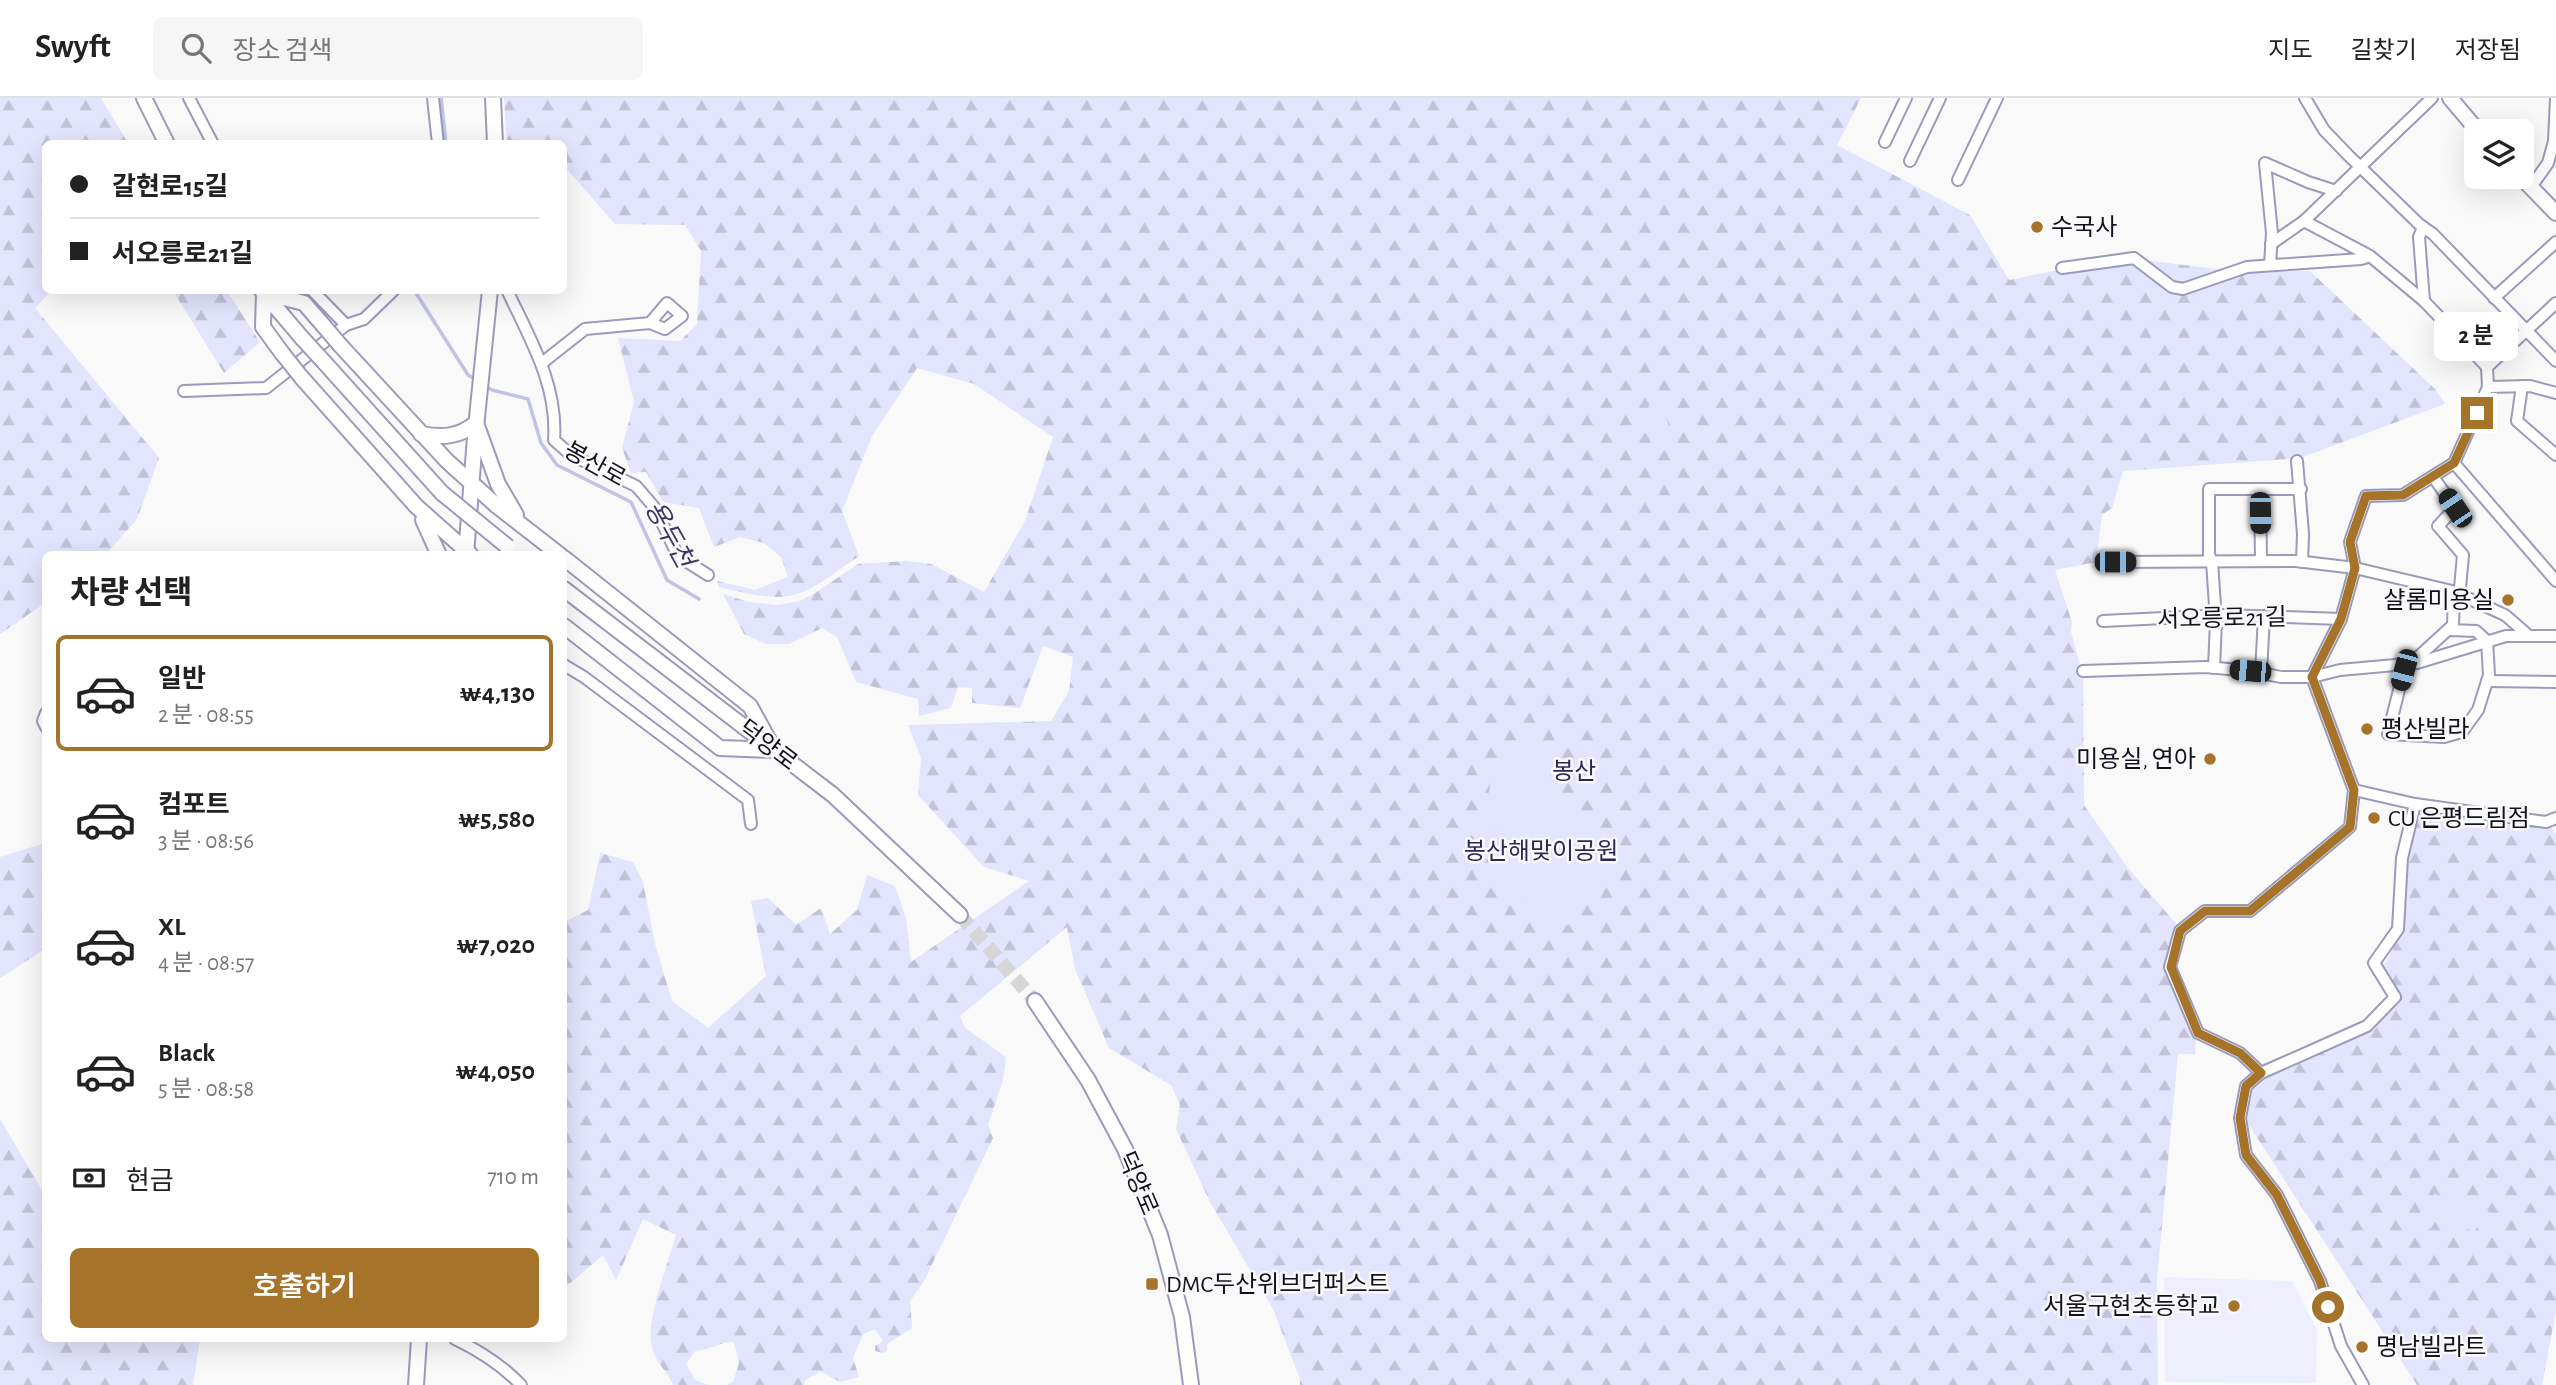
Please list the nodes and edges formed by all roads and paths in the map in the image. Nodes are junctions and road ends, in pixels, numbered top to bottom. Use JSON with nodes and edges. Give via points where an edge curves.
{"nodes":[{"id":1,"x":144,"y":98,"type":"edge"},
{"id":2,"x":189,"y":98,"type":"edge"},
{"id":3,"x":433,"y":98,"type":"edge"},
{"id":4,"x":493,"y":98,"type":"edge"},
{"id":5,"x":1906,"y":98,"type":"edge"},
{"id":6,"x":1940,"y":98,"type":"edge"},
{"id":7,"x":1997,"y":98,"type":"edge"},
{"id":8,"x":2305,"y":98,"type":"edge"},
{"id":9,"x":2432,"y":98,"type":"edge"},
{"id":10,"x":2449,"y":98,"type":"edge"},
{"id":11,"x":2556,"y":98,"type":"edge"},
{"id":12,"x":2467,"y":119,"type":"edge"},
{"id":13,"x":165,"y":140,"type":"edge"},
{"id":14,"x":211,"y":140,"type":"edge"},
{"id":15,"x":438,"y":140,"type":"edge"},
{"id":16,"x":495,"y":140,"type":"edge"},
{"id":17,"x":2555,"y":141,"type":"edge"},
{"id":18,"x":1885,"y":142,"type":"dead end"},
{"id":19,"x":1910,"y":162,"type":"dead end"},
{"id":20,"x":2361,"y":166,"type":"junction"},
{"id":21,"x":2534,"y":175,"type":"edge"},
{"id":22,"x":1958,"y":180,"type":"dead end"},
{"id":23,"x":2533,"y":189,"type":"edge"},
{"id":24,"x":2336,"y":191,"type":"junction"},
{"id":25,"x":2556,"y":213,"type":"edge"},
{"id":26,"x":2304,"y":221,"type":"junction"},
{"id":27,"x":2423,"y":227,"type":"junction"},
{"id":28,"x":2556,"y":242,"type":"edge"},
{"id":29,"x":2271,"y":244,"type":"junction"},
{"id":30,"x":2370,"y":256,"type":"junction"},
{"id":31,"x":2270,"y":265,"type":"junction"},
{"id":32,"x":2062,"y":268,"type":"dead end"},
{"id":33,"x":263,"y":294,"type":"edge"},
{"id":34,"x":265,"y":294,"type":"edge"},
{"id":35,"x":270,"y":294,"type":"edge"},
{"id":36,"x":316,"y":294,"type":"edge"},
{"id":37,"x":390,"y":294,"type":"edge"},
{"id":38,"x":490,"y":294,"type":"edge"},
{"id":39,"x":509,"y":294,"type":"edge"},
{"id":40,"x":2494,"y":298,"type":"junction"},
{"id":41,"x":2424,"y":301,"type":"junction"},
{"id":42,"x":2556,"y":303,"type":"edge"},
{"id":43,"x":650,"y":323,"type":"dead end"},
{"id":44,"x":346,"y":325,"type":"junction"},
{"id":45,"x":2526,"y":330,"type":"junction"},
{"id":46,"x":2556,"y":361,"type":"edge"},
{"id":47,"x":542,"y":363,"type":"junction"},
{"id":48,"x":2487,"y":367,"type":"junction"},
{"id":49,"x":2522,"y":386,"type":"junction"},
{"id":50,"x":2488,"y":387,"type":"junction"},
{"id":51,"x":184,"y":391,"type":"dead end"},
{"id":52,"x":2556,"y":393,"type":"edge"},
{"id":53,"x":476,"y":423,"type":"junction"},
{"id":54,"x":421,"y":434,"type":"junction"},
{"id":55,"x":2556,"y":456,"type":"edge"},
{"id":56,"x":2298,"y":461,"type":"dead end"},
{"id":57,"x":2454,"y":463,"type":"junction"},
{"id":58,"x":2434,"y":478,"type":"junction"},
{"id":59,"x":471,"y":485,"type":"junction"},
{"id":60,"x":2260,"y":489,"type":"junction"},
{"id":61,"x":2301,"y":489,"type":"junction"},
{"id":62,"x":416,"y":506,"type":"junction"},
{"id":63,"x":529,"y":530,"type":"junction"},
{"id":64,"x":438,"y":551,"type":"edge"},
{"id":65,"x":466,"y":551,"type":"edge"},
{"id":66,"x":468,"y":551,"type":"edge"},
{"id":67,"x":513,"y":551,"type":"edge"},
{"id":68,"x":556,"y":551,"type":"edge"},
{"id":69,"x":567,"y":560,"type":"edge"},
{"id":70,"x":2212,"y":561,"type":"junction"},
{"id":71,"x":2261,"y":561,"type":"junction"},
{"id":72,"x":2115,"y":562,"type":"dead end"},
{"id":73,"x":2302,"y":562,"type":"junction"},
{"id":74,"x":2355,"y":568,"type":"junction"},
{"id":75,"x":708,"y":575,"type":"dead end"},
{"id":76,"x":2556,"y":581,"type":"edge"},
{"id":77,"x":567,"y":591,"type":"edge"},
{"id":78,"x":2457,"y":593,"type":"junction"},
{"id":79,"x":2264,"y":616,"type":"junction"},
{"id":80,"x":2216,"y":617,"type":"junction"},
{"id":81,"x":2341,"y":619,"type":"junction"},
{"id":82,"x":2103,"y":621,"type":"dead end"},
{"id":83,"x":567,"y":628,"type":"edge"},
{"id":84,"x":2450,"y":629,"type":"junction"},
{"id":85,"x":2528,"y":635,"type":"junction"},
{"id":86,"x":2556,"y":636,"type":"edge"},
{"id":87,"x":2487,"y":641,"type":"junction"},
{"id":88,"x":2413,"y":663,"type":"junction"},
{"id":89,"x":567,"y":667,"type":"edge"},
{"id":90,"x":2214,"y":668,"type":"junction"},
{"id":91,"x":2083,"y":671,"type":"dead end"},
{"id":92,"x":2261,"y":673,"type":"junction"},
{"id":93,"x":2312,"y":677,"type":"junction"},
{"id":94,"x":2487,"y":681,"type":"junction"},
{"id":95,"x":2556,"y":682,"type":"edge"},
{"id":96,"x":775,"y":750,"type":"junction"},
{"id":97,"x":2354,"y":790,"type":"junction"},
{"id":98,"x":2415,"y":804,"type":"junction"},
{"id":99,"x":2556,"y":818,"type":"edge"},
{"id":100,"x":751,"y":824,"type":"dead end"},
{"id":101,"x":960,"y":915,"type":"tunnel mouth"},
{"id":102,"x":1035,"y":1001,"type":"tunnel mouth"},
{"id":103,"x":2261,"y":1073,"type":"junction"},
{"id":104,"x":419,"y":1342,"type":"edge"},
{"id":105,"x":460,"y":1342,"type":"edge"},
{"id":106,"x":416,"y":1385,"type":"edge"},
{"id":107,"x":521,"y":1385,"type":"edge"},
{"id":108,"x":1191,"y":1385,"type":"edge"},
{"id":109,"x":2363,"y":1385,"type":"edge"}],
"edges":[{"from":1,"to":13,"type":"main road"},
{"from":2,"to":14,"type":"street"},
{"from":3,"to":15,"type":"street"},
{"from":4,"to":16,"type":"main road"},
{"from":5,"to":18,"type":"street"},
{"from":6,"to":19,"type":"street"},
{"from":7,"to":22,"type":"street"},
{"from":8,"to":20,"type":"street","via":[[2324,130]]},
{"from":9,"to":20,"type":"street"},
{"from":10,"to":12,"type":"main road"},
{"from":11,"to":17,"type":"street"},
{"from":17,"to":21,"type":"street","via":[[2549,163]]},
{"from":20,"to":24,"type":"street"},
{"from":20,"to":27,"type":"street"},
{"from":23,"to":25,"type":"main road"},
{"from":24,"to":26,"type":"street"},
{"from":24,"to":29,"type":"street","via":[[2265,163]]},
{"from":26,"to":29,"type":"street"},
{"from":26,"to":30,"type":"street"},
{"from":27,"to":40,"type":"street"},
{"from":27,"to":41,"type":"street","via":[[2419,237]]},
{"from":28,"to":40,"type":"street"},
{"from":29,"to":31,"type":"street"},
{"from":30,"to":31,"type":"street"},
{"from":30,"to":41,"type":"street"},
{"from":31,"to":32,"type":"street","via":[[2247,267],[2183,289],[2172,287],[2134,258]]},
{"from":33,"to":62,"type":"main road","bridge":true,"via":[[263,327]]},
{"from":34,"to":67,"type":"main road","bridge":true,"via":[[442,493]]},
{"from":35,"to":54,"type":"main road","bridge":true,"via":[[304,303]]},
{"from":36,"to":44,"type":"street"},
{"from":37,"to":44,"type":"street","via":[[364,319]]},
{"from":38,"to":53,"type":"main road"},
{"from":39,"to":47,"type":"street","name":"봉산로"},
{"from":40,"to":45,"type":"street"},
{"from":41,"to":48,"type":"street"},
{"from":42,"to":45,"type":"street"},
{"from":43,"to":47,"type":"street","via":[[585,329]]},
{"from":44,"to":51,"type":"street","via":[[266,388]]},
{"from":45,"to":46,"type":"street"},
{"from":45,"to":48,"type":"street"},
{"from":47,"to":75,"type":"street","name":"봉산로","via":[[553,399],[554,440],[571,455],[636,486],[655,508],[678,556]]},
{"from":48,"to":50,"type":"street"},
{"from":49,"to":50,"type":"street"},
{"from":49,"to":52,"type":"street"},
{"from":49,"to":55,"type":"street","via":[[2517,421]]},
{"from":50,"to":57,"type":"street"},
{"from":53,"to":54,"type":"main road","via":[[452,436]]},
{"from":53,"to":59,"type":"main road"},
{"from":53,"to":63,"type":"main road","via":[[498,484]]},
{"from":54,"to":59,"type":"main road"},
{"from":56,"to":61,"type":"street"},
{"from":57,"to":58,"type":"street"},
{"from":57,"to":76,"type":"street"},
{"from":58,"to":74,"type":"street","via":[[2403,495],[2366,496],[2350,542]]},
{"from":58,"to":78,"type":"street","via":[[2455,508],[2438,526],[2463,555]]},
{"from":59,"to":63,"type":"main road"},
{"from":59,"to":66,"type":"main road"},
{"from":60,"to":61,"type":"street"},
{"from":60,"to":70,"type":"street","via":[[2209,489]]},
{"from":60,"to":71,"type":"street"},
{"from":61,"to":73,"type":"street"},
{"from":62,"to":64,"type":"main road"},
{"from":62,"to":65,"type":"main road"},
{"from":63,"to":68,"type":"main road"},
{"from":69,"to":96,"type":"main road","via":[[750,706]]},
{"from":70,"to":71,"type":"street"},
{"from":70,"to":72,"type":"street"},
{"from":70,"to":80,"type":"street"},
{"from":71,"to":73,"type":"street"},
{"from":73,"to":74,"type":"street"},
{"from":74,"to":78,"type":"street"},
{"from":74,"to":81,"type":"street"},
{"from":77,"to":96,"type":"main road","name":"덕양로"},
{"from":78,"to":84,"type":"street"},
{"from":78,"to":85,"type":"street","via":[[2505,615]]},
{"from":79,"to":80,"type":"street","name":"서오릉로21길"},
{"from":79,"to":81,"type":"street","name":"서오릉로21길"},
{"from":79,"to":92,"type":"street"},
{"from":80,"to":82,"type":"street","name":"서오릉로21길"},
{"from":80,"to":90,"type":"street"},
{"from":81,"to":93,"type":"street"},
{"from":83,"to":96,"type":"main road","via":[[720,748]]},
{"from":84,"to":87,"type":"street","via":[[2476,631]]},
{"from":84,"to":88,"type":"street"},
{"from":85,"to":86,"type":"street","name":"서오릉로21길"},
{"from":85,"to":87,"type":"street","name":"서오릉로21길"},
{"from":87,"to":88,"type":"street","name":"서오릉로21길"},
{"from":87,"to":94,"type":"street"},
{"from":88,"to":93,"type":"street","name":"서오릉로21길"},
{"from":88,"to":94,"type":"street","via":[[2404,670],[2388,734],[2444,737],[2462,732],[2478,710]]},
{"from":89,"to":100,"type":"street","via":[[748,800]]},
{"from":90,"to":91,"type":"street","name":"서오릉로21길"},
{"from":90,"to":92,"type":"street","name":"서오릉로21길"},
{"from":92,"to":93,"type":"street","name":"서오릉로21길"},
{"from":93,"to":97,"type":"street"},
{"from":94,"to":95,"type":"street"},
{"from":96,"to":101,"type":"main road","name":"덕양로","via":[[833,795]]},
{"from":97,"to":98,"type":"street"},
{"from":97,"to":103,"type":"street","via":[[2350,827],[2250,911],[2205,911],[2180,931],[2171,967],[2198,1033],[2240,1053]]},
{"from":98,"to":99,"type":"street","via":[[2546,822]]},
{"from":98,"to":103,"type":"street","via":[[2402,858],[2398,929],[2374,963],[2395,997],[2367,1026]]},
{"from":102,"to":108,"type":"main road","name":"덕양로","via":[[1088,1080],[1125,1149],[1163,1247],[1182,1317]]},
{"from":103,"to":109,"type":"street","via":[[2246,1086],[2240,1118],[2246,1155],[2277,1195],[2320,1281],[2341,1346]]},
{"from":104,"to":106,"type":"main road"},
{"from":105,"to":107,"type":"street"}]}
